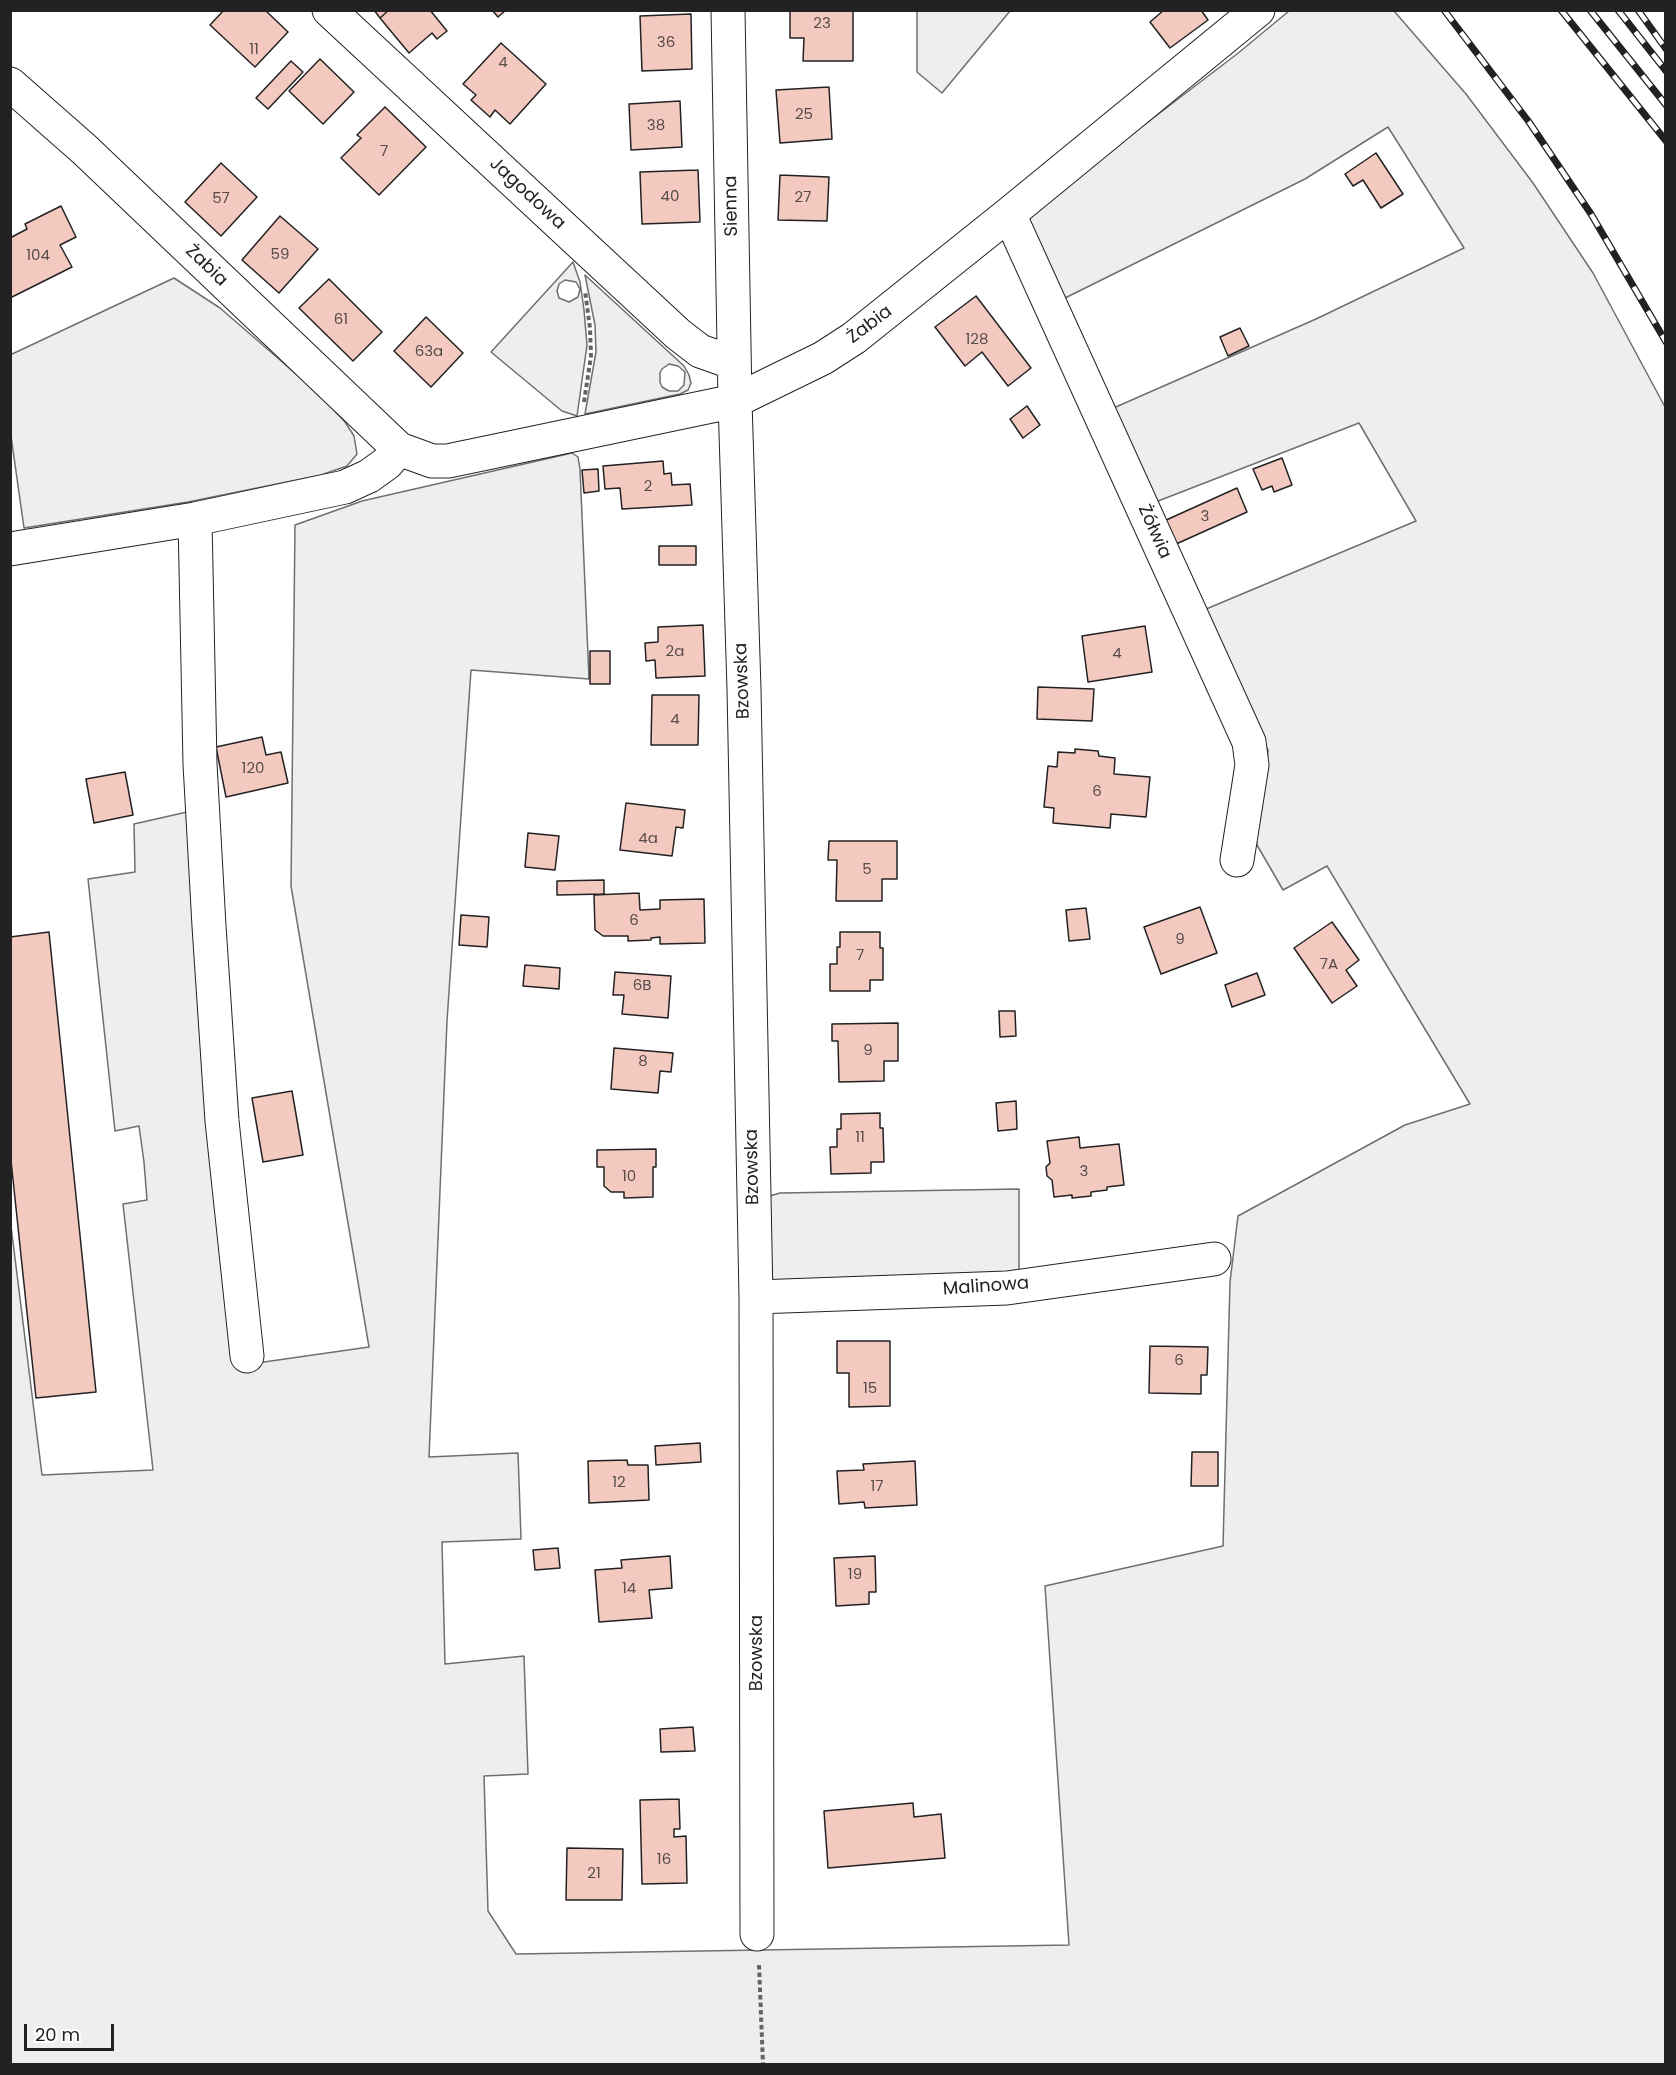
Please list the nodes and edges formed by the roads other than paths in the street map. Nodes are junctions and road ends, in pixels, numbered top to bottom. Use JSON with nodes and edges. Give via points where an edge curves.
{"nodes":[{"id":1,"x":329,"y":10,"type":"edge"},
{"id":2,"x":728,"y":10,"type":"edge"},
{"id":3,"x":1258,"y":10,"type":"edge"},
{"id":4,"x":10,"y":84,"type":"edge"},
{"id":5,"x":1009,"y":214,"type":"junction"},
{"id":6,"x":734,"y":363,"type":"junction"},
{"id":7,"x":735,"y":401,"type":"junction"},
{"id":8,"x":399,"y":449,"type":"junction"},
{"id":9,"x":195,"y":519,"type":"junction"},
{"id":10,"x":10,"y":549,"type":"edge"},
{"id":11,"x":1237,"y":860,"type":"dead end"},
{"id":12,"x":1214,"y":1259,"type":"dead end"},
{"id":13,"x":756,"y":1297,"type":"junction"},
{"id":14,"x":247,"y":1356,"type":"dead end"},
{"id":15,"x":757,"y":1934,"type":"road end"}],
"edges":[{"from":1,"to":6,"type":"street","name":"Jagodowa","via":[[678,334],[700,351]]},
{"from":2,"to":6,"type":"street","name":"Sienna"},
{"from":3,"to":5,"type":"street","name":"Żabia"},
{"from":4,"to":8,"type":"street","name":"Żabia","via":[[85,150]]},
{"from":5,"to":7,"type":"street","name":"Żabia","via":[[854,338],[823,358]]},
{"from":5,"to":11,"type":"street","name":"Żółwia","via":[[1249,742],[1252,765]]},
{"from":6,"to":7,"type":"street","name":"Sienna"},
{"from":7,"to":8,"type":"street","name":"Żabia","via":[[448,461],[432,461]]},
{"from":7,"to":13,"type":"street","name":"Bzowska"},
{"from":8,"to":9,"type":"street","via":[[369,476],[345,487]]},
{"from":9,"to":10,"type":"street"},
{"from":9,"to":14,"type":"street","via":[[208,926],[222,1121]]},
{"from":12,"to":13,"type":"street","name":"Malinowa","via":[[1007,1288]]},
{"from":13,"to":15,"type":"street","name":"Bzowska"}]}
